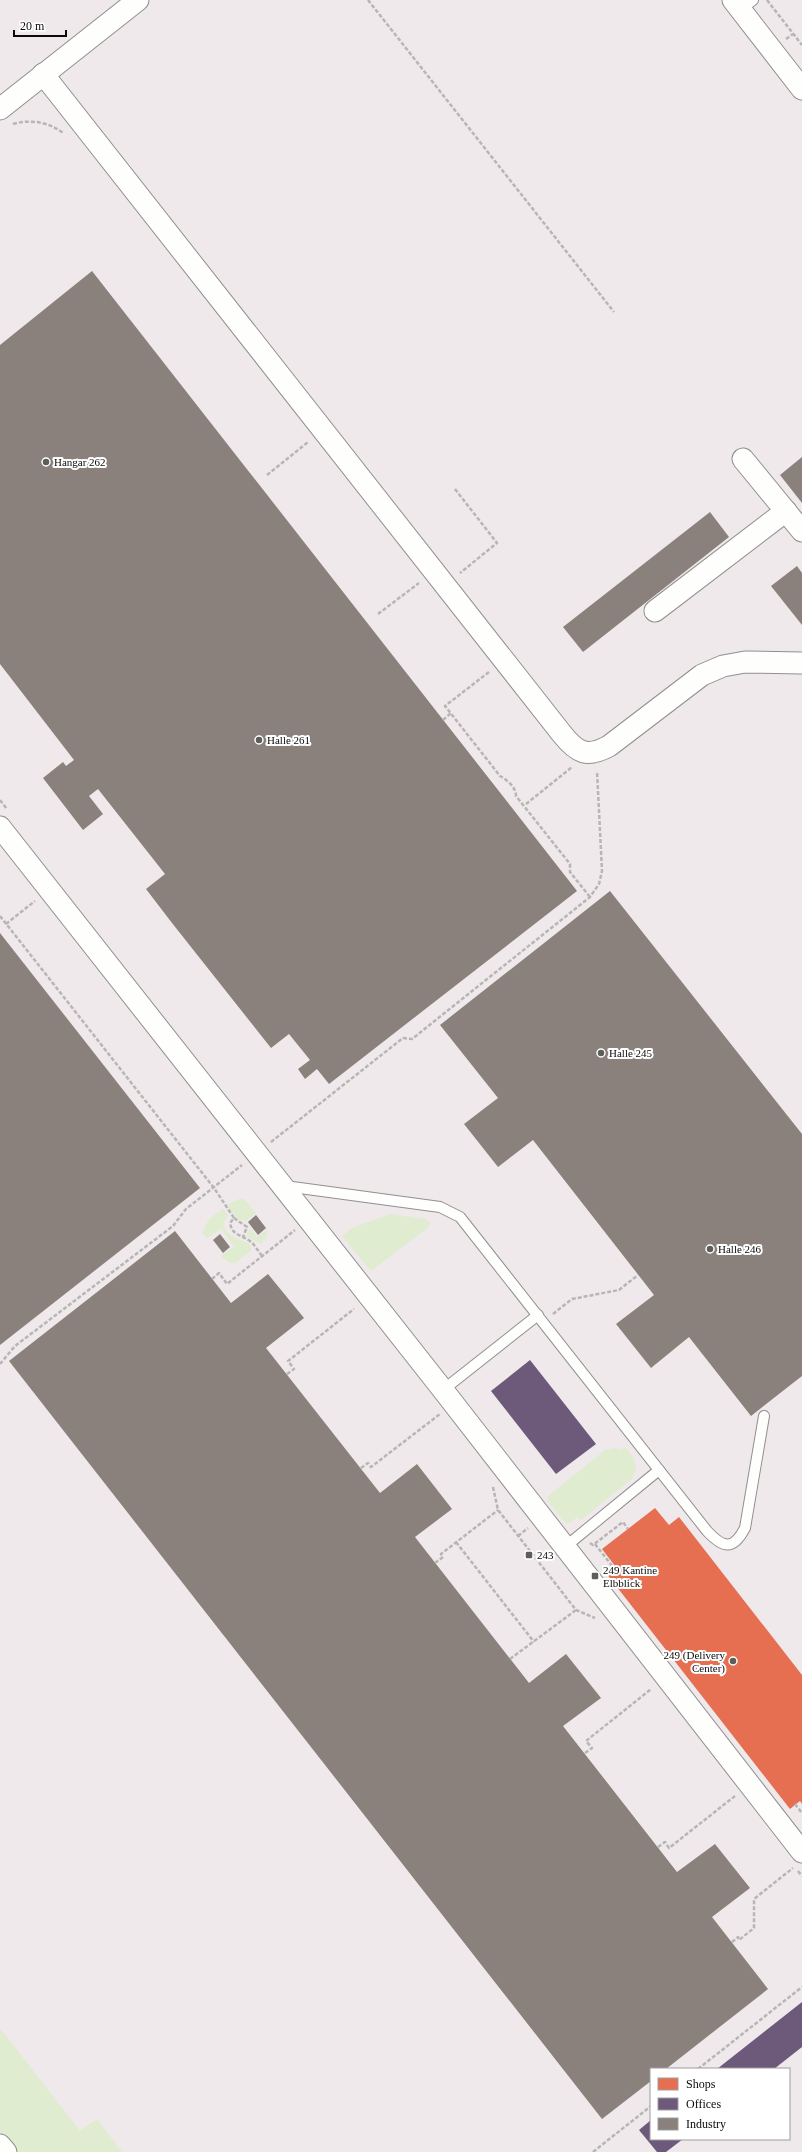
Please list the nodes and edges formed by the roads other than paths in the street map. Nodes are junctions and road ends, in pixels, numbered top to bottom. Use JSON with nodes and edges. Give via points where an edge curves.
{"nodes":[{"id":1,"x":138,"y":0,"type":"edge"},
{"id":2,"x":742,"y":3,"type":"edge"},
{"id":3,"x":44,"y":74,"type":"junction"},
{"id":4,"x":802,"y":89,"type":"edge"},
{"id":5,"x":0,"y":109,"type":"edge"},
{"id":6,"x":743,"y":459,"type":"dead end"},
{"id":7,"x":786,"y":511,"type":"junction"},
{"id":8,"x":802,"y":531,"type":"edge"},
{"id":9,"x":655,"y":612,"type":"dead end"},
{"id":10,"x":802,"y":663,"type":"edge"},
{"id":11,"x":0,"y":827,"type":"edge"},
{"id":12,"x":281,"y":1185,"type":"junction"},
{"id":13,"x":538,"y":1315,"type":"junction"},
{"id":14,"x":443,"y":1390,"type":"junction"},
{"id":15,"x":764,"y":1416,"type":"dead end"},
{"id":16,"x":659,"y":1470,"type":"junction"},
{"id":17,"x":565,"y":1547,"type":"junction"},
{"id":18,"x":798,"y":1859,"type":"edge"},
{"id":19,"x":0,"y":2145,"type":"edge"},
{"id":20,"x":6,"y":2152,"type":"edge"}],
"edges":[{"from":1,"to":3,"type":"street"},
{"from":2,"to":4,"type":"street"},
{"from":3,"to":5,"type":"street"},
{"from":3,"to":10,"type":"street","via":[[576,749],[592,753],[609,746],[702,675],[723,666],[744,662]]},
{"from":6,"to":7,"type":"street"},
{"from":7,"to":8,"type":"street"},
{"from":7,"to":9,"type":"street"},
{"from":11,"to":12,"type":"street"},
{"from":12,"to":13,"type":"lane","via":[[440,1207],[460,1217]]},
{"from":12,"to":14,"type":"street"},
{"from":13,"to":14,"type":"lane"},
{"from":13,"to":16,"type":"lane"},
{"from":14,"to":17,"type":"street"},
{"from":15,"to":16,"type":"lane","via":[[745,1528],[732,1544],[717,1542]]},
{"from":16,"to":17,"type":"lane"},
{"from":17,"to":18,"type":"street"},
{"from":19,"to":20,"type":"street"}]}
